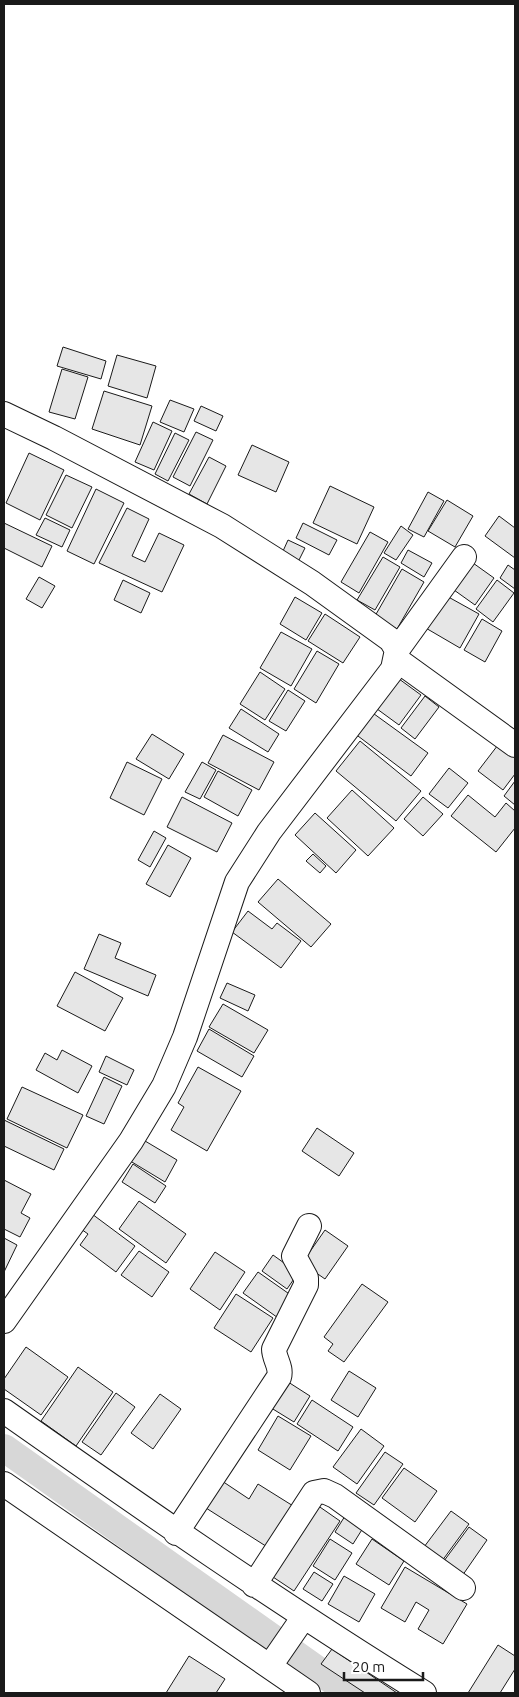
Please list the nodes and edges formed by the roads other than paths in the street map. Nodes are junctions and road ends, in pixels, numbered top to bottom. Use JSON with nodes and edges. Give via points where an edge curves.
{"nodes":[{"id":1,"x":4,"y":414,"type":"edge"},
{"id":2,"x":464,"y":557,"type":"dead end"},
{"id":3,"x":397,"y":655,"type":"junction"},
{"id":4,"x":515,"y":745,"type":"edge"},
{"id":5,"x":309,"y":1226,"type":"dead end"},
{"id":6,"x":4,"y":1321,"type":"edge"},
{"id":7,"x":4,"y":1411,"type":"edge"},
{"id":8,"x":4,"y":1484,"type":"edge"},
{"id":9,"x":176,"y":1533,"type":"junction"},
{"id":10,"x":254,"y":1585,"type":"junction"},
{"id":11,"x":463,"y":1588,"type":"dead end"},
{"id":12,"x":286,"y":1643,"type":"junction"},
{"id":13,"x":308,"y":1693,"type":"edge"},
{"id":14,"x":424,"y":1693,"type":"edge"}],
"edges":[{"from":1,"to":3,"type":"street","via":[[63,442],[262,550],[391,640]]},
{"from":2,"to":3,"type":"street"},
{"from":3,"to":4,"type":"street"},
{"from":3,"to":6,"type":"street","via":[[393,669],[269,832],[237,882],[185,1037],[164,1086],[131,1141]]},
{"from":5,"to":9,"type":"street","via":[[294,1256],[306,1278],[306,1286],[274,1348],[281,1371],[279,1377]]},
{"from":7,"to":9,"type":"street"},
{"from":8,"to":12,"type":"street"},
{"from":9,"to":10,"type":"street"},
{"from":10,"to":11,"type":"street","via":[[314,1493],[324,1491]]},
{"from":10,"to":12,"type":"street"},
{"from":12,"to":13,"type":"street"},
{"from":12,"to":14,"type":"street"}]}
